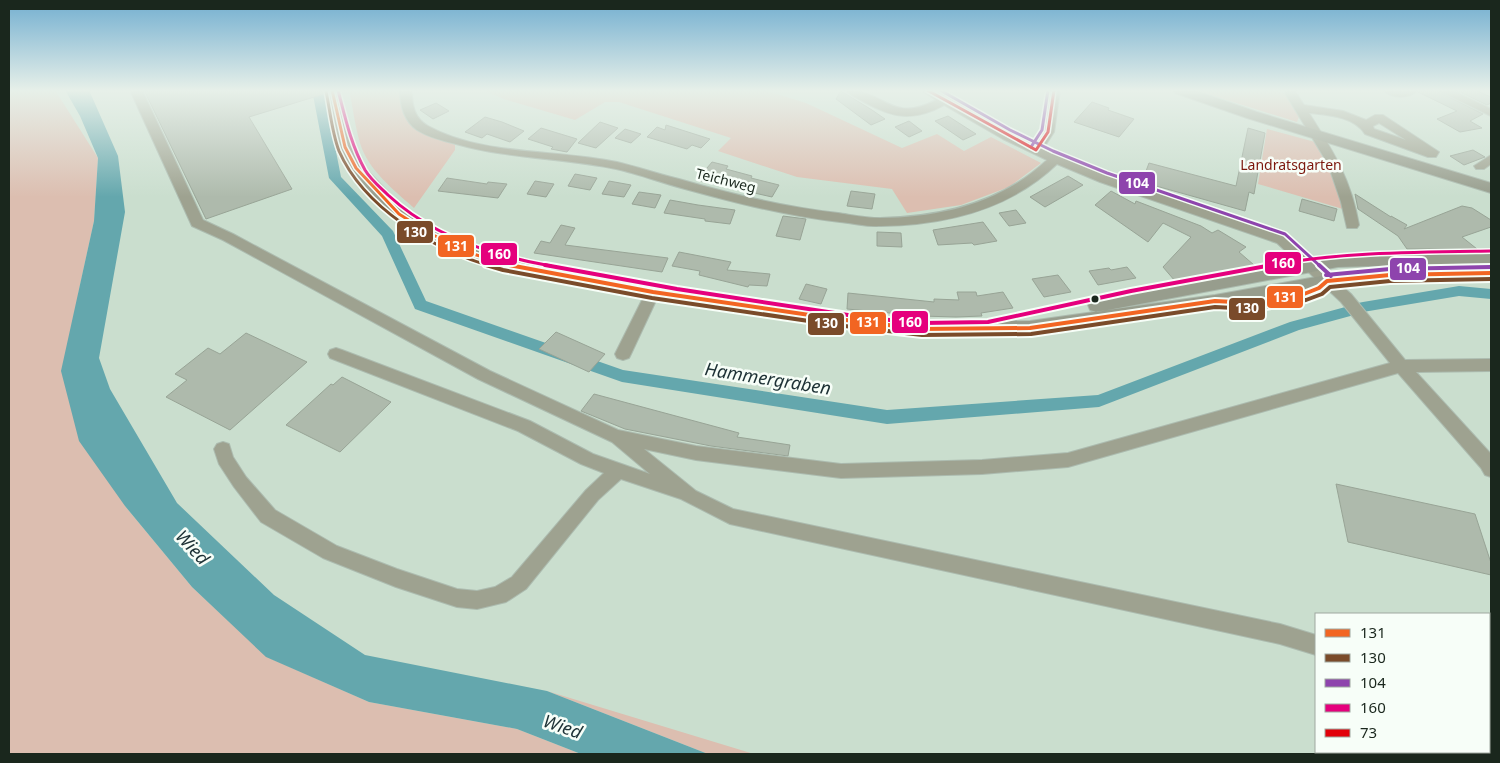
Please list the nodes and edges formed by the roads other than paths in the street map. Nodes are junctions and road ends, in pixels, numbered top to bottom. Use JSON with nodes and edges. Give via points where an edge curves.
{"nodes":[{"id":1,"x":152,"y":126,"type":"edge"},
{"id":2,"x":339,"y":126,"type":"edge"},
{"id":3,"x":420,"y":126,"type":"edge"},
{"id":4,"x":992,"y":126,"type":"edge"},
{"id":5,"x":1049,"y":126,"type":"edge"},
{"id":6,"x":1289,"y":126,"type":"edge"},
{"id":7,"x":1310,"y":126,"type":"edge"},
{"id":8,"x":1366,"y":126,"type":"edge"},
{"id":9,"x":1391,"y":126,"type":"edge"},
{"id":10,"x":1314,"y":133,"type":"junction"},
{"id":11,"x":1332,"y":138,"type":"junction"},
{"id":12,"x":1036,"y":150,"type":"junction"},
{"id":13,"x":1056,"y":159,"type":"junction"},
{"id":14,"x":1491,"y":159,"type":"edge"},
{"id":15,"x":1480,"y":166,"type":"dead end"},
{"id":16,"x":1491,"y":181,"type":"edge"},
{"id":17,"x":1491,"y":188,"type":"edge"},
{"id":18,"x":1352,"y":225,"type":"dead end"},
{"id":19,"x":1491,"y":257,"type":"edge"},
{"id":20,"x":1310,"y":265,"type":"junction"},
{"id":21,"x":1491,"y":273,"type":"edge"},
{"id":22,"x":1328,"y":281,"type":"junction"},
{"id":23,"x":653,"y":292,"type":"junction"},
{"id":24,"x":999,"y":327,"type":"junction"},
{"id":25,"x":336,"y":354,"type":"dead end"},
{"id":26,"x":623,"y":354,"type":"dead end"},
{"id":27,"x":1491,"y":365,"type":"edge"},
{"id":28,"x":1401,"y":366,"type":"junction"},
{"id":29,"x":615,"y":436,"type":"junction"},
{"id":30,"x":223,"y":449,"type":"dead end"},
{"id":31,"x":1491,"y":466,"type":"edge"},
{"id":32,"x":619,"y":470,"type":"junction"},
{"id":33,"x":690,"y":496,"type":"junction"},
{"id":34,"x":1315,"y":645,"type":"edge"}],
"edges":[{"from":1,"to":29,"type":"street","via":[[197,223],[484,375]]},
{"from":2,"to":23,"type":"main road","via":[[356,168],[399,214],[429,233],[473,254],[504,264]]},
{"from":3,"to":13,"type":"street","name":"Teichweg","via":[[460,142],[610,164],[736,199],[815,216],[882,222],[960,212],[1011,195],[1042,174]]},
{"from":4,"to":12,"type":"street"},
{"from":5,"to":12,"type":"street"},
{"from":6,"to":10,"type":"main road"},
{"from":7,"to":10,"type":"street"},
{"from":8,"to":9,"type":"lane","via":[[1369,131],[1432,154]]},
{"from":10,"to":11,"type":"main road"},
{"from":10,"to":18,"type":"street","via":[[1334,164],[1348,202]]},
{"from":11,"to":16,"type":"main road"},
{"from":11,"to":17,"type":"main road"},
{"from":12,"to":13,"type":"street"},
{"from":13,"to":20,"type":"street","via":[[1282,240]]},
{"from":14,"to":15,"type":"street"},
{"from":19,"to":20,"type":"main road","via":[[1368,259]]},
{"from":20,"to":22,"type":"street"},
{"from":20,"to":24,"type":"main road"},
{"from":21,"to":22,"type":"main road"},
{"from":22,"to":24,"type":"main road","via":[[1030,328]]},
{"from":22,"to":28,"type":"street","via":[[1346,298]]},
{"from":23,"to":24,"type":"main road","via":[[922,329]]},
{"from":23,"to":26,"type":"street"},
{"from":25,"to":32,"type":"street","via":[[524,426],[587,459]]},
{"from":27,"to":28,"type":"street"},
{"from":28,"to":29,"type":"street","via":[[1058,461],[841,471],[696,453]]},
{"from":28,"to":31,"type":"street"},
{"from":29,"to":33,"type":"street"},
{"from":30,"to":32,"type":"street","via":[[225,459],[235,474],[268,516],[330,552],[457,598],[477,600],[499,595],[519,583],[592,495]]},
{"from":32,"to":33,"type":"street"},
{"from":33,"to":34,"type":"street","via":[[730,516],[1280,634]]}]}
